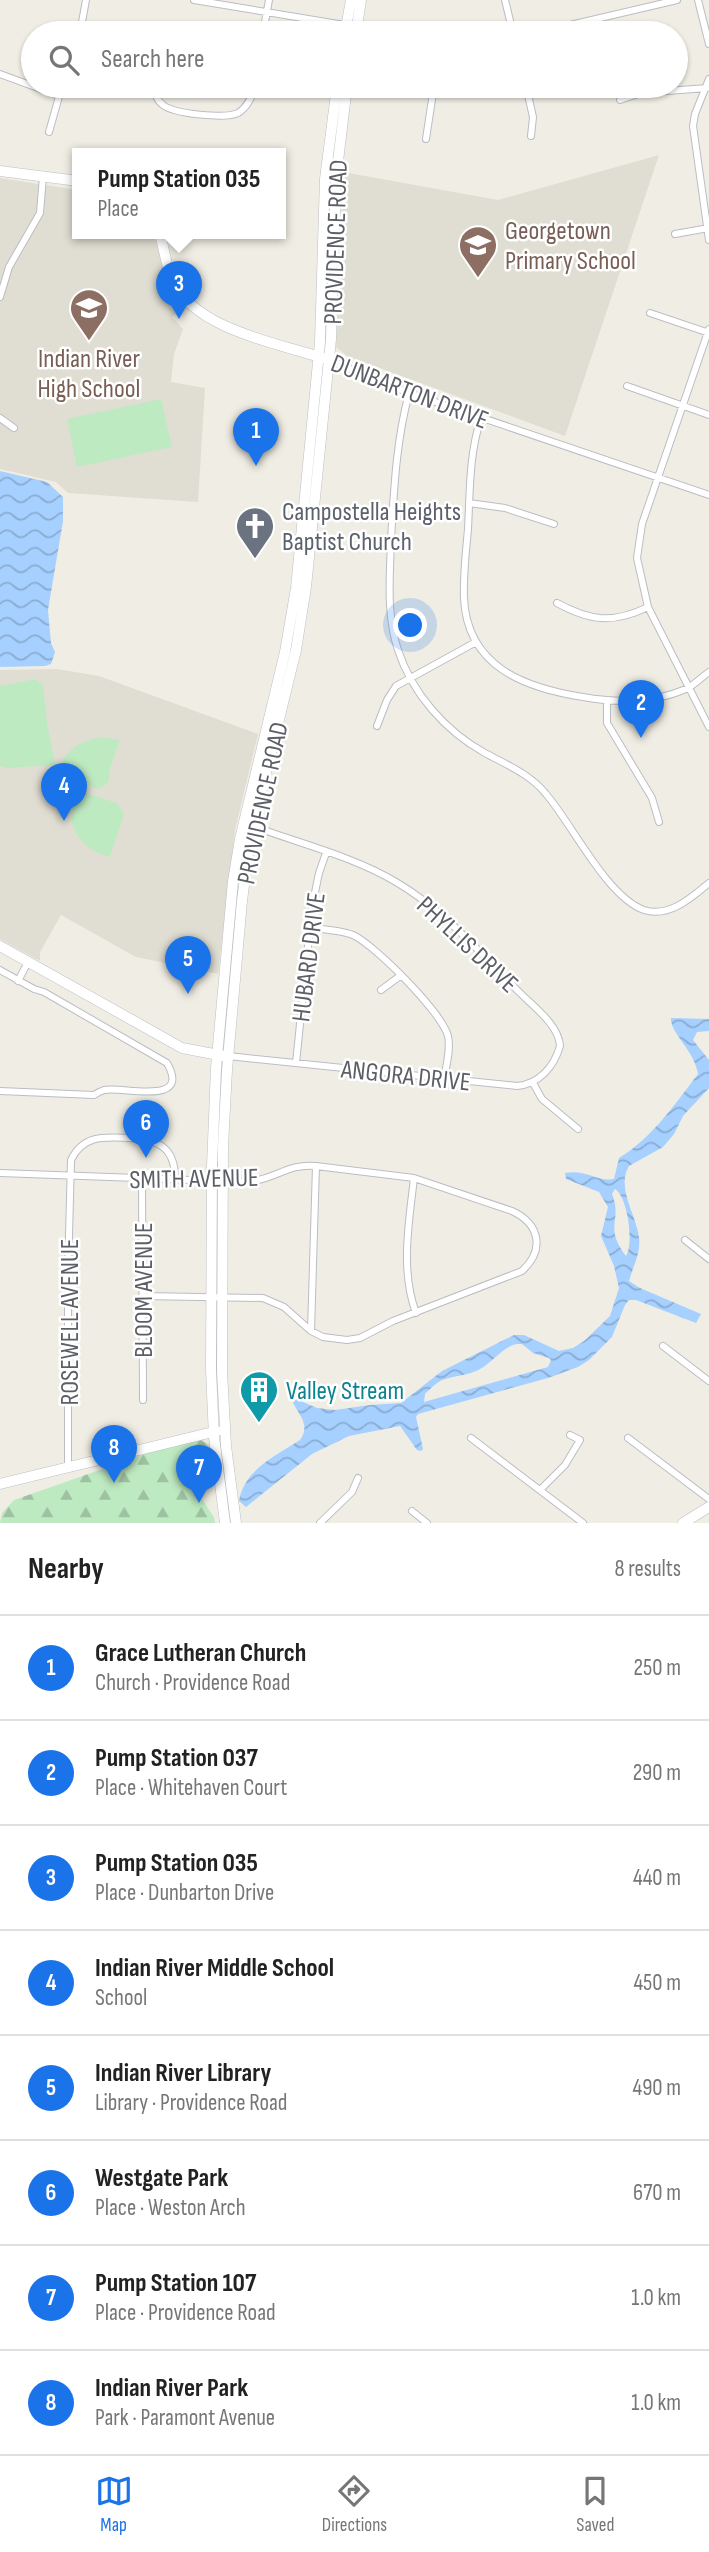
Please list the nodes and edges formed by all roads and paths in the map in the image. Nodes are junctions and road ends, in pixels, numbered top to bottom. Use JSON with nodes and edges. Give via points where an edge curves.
{"nodes":[{"id":1,"x":86,"y":0,"type":"edge"},
{"id":2,"x":194,"y":0,"type":"edge"},
{"id":3,"x":269,"y":0,"type":"edge"},
{"id":4,"x":351,"y":0,"type":"edge"},
{"id":5,"x":361,"y":0,"type":"edge"},
{"id":6,"x":505,"y":0,"type":"edge"},
{"id":7,"x":677,"y":0,"type":"edge"},
{"id":8,"x":698,"y":0,"type":"edge"},
{"id":9,"x":267,"y":13,"type":"junction"},
{"id":10,"x":82,"y":21,"type":"edge"},
{"id":11,"x":265,"y":21,"type":"edge"},
{"id":12,"x":307,"y":21,"type":"edge"},
{"id":13,"x":351,"y":21,"type":"edge"},
{"id":14,"x":354,"y":21,"type":"edge"},
{"id":15,"x":510,"y":21,"type":"edge"},
{"id":16,"x":587,"y":21,"type":"edge"},
{"id":17,"x":709,"y":44,"type":"edge"},
{"id":18,"x":0,"y":74,"type":"edge"},
{"id":19,"x":709,"y":79,"type":"edge"},
{"id":20,"x":21,"y":82,"type":"edge"},
{"id":21,"x":707,"y":88,"type":"edge"},
{"id":22,"x":688,"y":89,"type":"edge"},
{"id":23,"x":56,"y":98,"type":"edge"},
{"id":24,"x":158,"y":98,"type":"edge"},
{"id":25,"x":249,"y":98,"type":"edge"},
{"id":26,"x":335,"y":98,"type":"edge"},
{"id":27,"x":345,"y":98,"type":"edge"},
{"id":28,"x":432,"y":98,"type":"edge"},
{"id":29,"x":529,"y":98,"type":"edge"},
{"id":30,"x":626,"y":98,"type":"edge"},
{"id":31,"x":620,"y":100,"type":"dead end"},
{"id":32,"x":49,"y":132,"type":"dead end"},
{"id":33,"x":531,"y":136,"type":"dead end"},
{"id":34,"x":426,"y":139,"type":"dead end"},
{"id":35,"x":0,"y":171,"type":"edge"},
{"id":36,"x":43,"y":176,"type":"junction"},
{"id":37,"x":72,"y":180,"type":"edge"},
{"id":38,"x":708,"y":228,"type":"edge"},
{"id":39,"x":675,"y":234,"type":"dead end"},
{"id":40,"x":162,"y":239,"type":"edge"},
{"id":41,"x":709,"y":240,"type":"edge"},
{"id":42,"x":0,"y":298,"type":"edge"},
{"id":43,"x":650,"y":313,"type":"dead end"},
{"id":44,"x":709,"y":332,"type":"edge"},
{"id":45,"x":324,"y":358,"type":"junction"},
{"id":46,"x":627,"y":386,"type":"dead end"},
{"id":47,"x":409,"y":393,"type":"junction"},
{"id":48,"x":682,"y":405,"type":"junction"},
{"id":49,"x":709,"y":415,"type":"edge"},
{"id":50,"x":0,"y":418,"type":"edge"},
{"id":51,"x":481,"y":418,"type":"junction"},
{"id":52,"x":14,"y":428,"type":"dead end"},
{"id":53,"x":657,"y":478,"type":"junction"},
{"id":54,"x":709,"y":495,"type":"edge"},
{"id":55,"x":469,"y":503,"type":"junction"},
{"id":56,"x":554,"y":523,"type":"dead end"},
{"id":57,"x":556,"y":603,"type":"dead end"},
{"id":58,"x":648,"y":607,"type":"junction"},
{"id":59,"x":476,"y":642,"type":"junction"},
{"id":60,"x":709,"y":672,"type":"edge"},
{"id":61,"x":410,"y":678,"type":"junction"},
{"id":62,"x":689,"y":687,"type":"junction"},
{"id":63,"x":607,"y":701,"type":"junction"},
{"id":64,"x":377,"y":726,"type":"dead end"},
{"id":65,"x":709,"y":727,"type":"edge"},
{"id":66,"x":243,"y":819,"type":"junction"},
{"id":67,"x":659,"y":822,"type":"dead end"},
{"id":68,"x":253,"y":826,"type":"junction"},
{"id":69,"x":326,"y":853,"type":"junction"},
{"id":70,"x":709,"y":883,"type":"edge"},
{"id":71,"x":311,"y":928,"type":"junction"},
{"id":72,"x":0,"y":946,"type":"edge"},
{"id":73,"x":28,"y":962,"type":"junction"},
{"id":74,"x":0,"y":971,"type":"edge"},
{"id":75,"x":400,"y":976,"type":"junction"},
{"id":76,"x":18,"y":981,"type":"junction"},
{"id":77,"x":381,"y":990,"type":"dead end"},
{"id":78,"x":223,"y":1056,"type":"junction"},
{"id":79,"x":296,"y":1063,"type":"junction"},
{"id":80,"x":444,"y":1079,"type":"junction"},
{"id":81,"x":533,"y":1083,"type":"junction"},
{"id":82,"x":0,"y":1091,"type":"edge"},
{"id":83,"x":578,"y":1129,"type":"dead end"},
{"id":84,"x":316,"y":1166,"type":"junction"},
{"id":85,"x":0,"y":1173,"type":"edge"},
{"id":86,"x":70,"y":1177,"type":"junction"},
{"id":87,"x":414,"y":1178,"type":"junction"},
{"id":88,"x":142,"y":1180,"type":"junction"},
{"id":89,"x":175,"y":1181,"type":"junction"},
{"id":90,"x":217,"y":1183,"type":"junction"},
{"id":91,"x":685,"y":1240,"type":"dead end"},
{"id":92,"x":709,"y":1259,"type":"edge"},
{"id":93,"x":143,"y":1296,"type":"junction"},
{"id":94,"x":216,"y":1297,"type":"junction"},
{"id":95,"x":416,"y":1313,"type":"junction"},
{"id":96,"x":312,"y":1331,"type":"junction"},
{"id":97,"x":663,"y":1346,"type":"dead end"},
{"id":98,"x":709,"y":1381,"type":"edge"},
{"id":99,"x":143,"y":1400,"type":"dead end"},
{"id":100,"x":219,"y":1431,"type":"junction"},
{"id":101,"x":570,"y":1435,"type":"dead end"},
{"id":102,"x":628,"y":1437,"type":"dead end"},
{"id":103,"x":471,"y":1438,"type":"dead end"},
{"id":104,"x":68,"y":1466,"type":"junction"},
{"id":105,"x":358,"y":1478,"type":"dead end"},
{"id":106,"x":0,"y":1484,"type":"edge"},
{"id":107,"x":540,"y":1490,"type":"junction"},
{"id":108,"x":709,"y":1499,"type":"edge"},
{"id":109,"x":709,"y":1507,"type":"edge"},
{"id":110,"x":412,"y":1511,"type":"dead end"},
{"id":111,"x":225,"y":1523,"type":"edge"},
{"id":112,"x":236,"y":1523,"type":"edge"},
{"id":113,"x":320,"y":1523,"type":"edge"},
{"id":114,"x":427,"y":1523,"type":"edge"},
{"id":115,"x":583,"y":1523,"type":"edge"},
{"id":116,"x":683,"y":1523,"type":"edge"}],
"edges":[{"from":1,"to":10,"type":"street"},
{"from":2,"to":9,"type":"street"},
{"from":3,"to":9,"type":"street"},
{"from":4,"to":13,"type":"main road"},
{"from":5,"to":14,"type":"main road"},
{"from":6,"to":15,"type":"street"},
{"from":7,"to":16,"type":"street"},
{"from":8,"to":17,"type":"street"},
{"from":9,"to":11,"type":"street"},
{"from":9,"to":12,"type":"street"},
{"from":18,"to":20,"type":"street"},
{"from":19,"to":21,"type":"street"},
{"from":21,"to":22,"type":"street"},
{"from":21,"to":38,"type":"street","via":[[693,126]]},
{"from":23,"to":32,"type":"street"},
{"from":24,"to":25,"type":"street","via":[[175,111],[227,116],[244,108]]},
{"from":26,"to":45,"type":"main road","name":"PROVIDENCE ROAD","via":[[325,179]]},
{"from":27,"to":45,"type":"main road","name":"PROVIDENCE ROAD","via":[[335,178],[333,306]]},
{"from":28,"to":34,"type":"street"},
{"from":29,"to":33,"type":"street"},
{"from":30,"to":31,"type":"street"},
{"from":35,"to":36,"type":"main road"},
{"from":36,"to":37,"type":"main road"},
{"from":36,"to":42,"type":"street","via":[[40,214],[9,267]]},
{"from":38,"to":39,"type":"street"},
{"from":38,"to":41,"type":"street"},
{"from":40,"to":45,"type":"main road","name":"DUNBARTON DRIVE","via":[[173,282],[197,311],[217,324]]},
{"from":43,"to":44,"type":"street"},
{"from":44,"to":48,"type":"street"},
{"from":45,"to":47,"type":"street","name":"DUNBARTON DRIVE"},
{"from":45,"to":66,"type":"main road","name":"PROVIDENCE ROAD","via":[[291,620]]},
{"from":45,"to":68,"type":"main road","name":"PROVIDENCE ROAD","via":[[300,629]]},
{"from":46,"to":48,"type":"street"},
{"from":47,"to":51,"type":"street","name":"DUNBARTON DRIVE"},
{"from":47,"to":61,"type":"street","via":[[395,465],[389,604],[398,651]]},
{"from":48,"to":49,"type":"street"},
{"from":48,"to":53,"type":"street"},
{"from":50,"to":52,"type":"street"},
{"from":51,"to":53,"type":"street","name":"DUNBARTON DRIVE"},
{"from":51,"to":55,"type":"street","via":[[472,452]]},
{"from":53,"to":54,"type":"street","name":"DUNBARTON DRIVE"},
{"from":53,"to":58,"type":"street","via":[[637,549]]},
{"from":55,"to":56,"type":"street"},
{"from":55,"to":59,"type":"street","via":[[464,600]]},
{"from":57,"to":58,"type":"street","via":[[603,619],[632,615]]},
{"from":58,"to":62,"type":"street"},
{"from":59,"to":61,"type":"street"},
{"from":59,"to":63,"type":"street","via":[[514,679]]},
{"from":60,"to":62,"type":"street"},
{"from":61,"to":64,"type":"street","via":[[396,686]]},
{"from":61,"to":70,"type":"street","via":[[460,737],[541,788],[629,903],[650,911],[667,910]]},
{"from":62,"to":63,"type":"street","via":[[634,701]]},
{"from":62,"to":65,"type":"street"},
{"from":63,"to":67,"type":"street","via":[[607,723],[652,799]]},
{"from":66,"to":68,"type":"street","name":"PHYLLIS DRIVE"},
{"from":66,"to":78,"type":"main road","name":"PROVIDENCE ROAD","via":[[233,881]]},
{"from":68,"to":69,"type":"street","name":"PHYLLIS DRIVE"},
{"from":68,"to":78,"type":"main road","name":"PROVIDENCE ROAD"},
{"from":69,"to":71,"type":"street","name":"HUBARD DRIVE","via":[[314,891]]},
{"from":69,"to":81,"type":"street","name":"PHYLLIS DRIVE","via":[[395,881],[441,914],[537,1010],[560,1041],[550,1066]]},
{"from":71,"to":75,"type":"street","via":[[352,934],[376,950]]},
{"from":71,"to":79,"type":"street","name":"HUBARD DRIVE"},
{"from":72,"to":73,"type":"main road"},
{"from":73,"to":76,"type":"street"},
{"from":73,"to":78,"type":"main road","via":[[172,1044]]},
{"from":74,"to":76,"type":"street"},
{"from":75,"to":77,"type":"street"},
{"from":75,"to":80,"type":"street","via":[[429,1004],[445,1028],[449,1045]]},
{"from":76,"to":82,"type":"street","via":[[167,1063],[172,1080],[168,1088],[157,1092]]},
{"from":78,"to":79,"type":"street","name":"ANGORA DRIVE"},
{"from":78,"to":90,"type":"main road","name":"PROVIDENCE ROAD"},
{"from":79,"to":80,"type":"street","name":"ANGORA DRIVE"},
{"from":80,"to":81,"type":"street","name":"ANGORA DRIVE","via":[[509,1086]]},
{"from":81,"to":83,"type":"street","via":[[542,1099]]},
{"from":84,"to":87,"type":"street","name":"SMITH AVENUE"},
{"from":84,"to":90,"type":"street","name":"SMITH AVENUE","via":[[300,1165],[262,1181]]},
{"from":84,"to":96,"type":"street"},
{"from":85,"to":86,"type":"street","name":"SMITH AVENUE"},
{"from":86,"to":88,"type":"street","name":"SMITH AVENUE"},
{"from":86,"to":89,"type":"street","name":"ROSEWELL AVENUE","via":[[75,1152],[86,1141],[102,1137],[158,1142],[171,1158]]},
{"from":86,"to":104,"type":"street","name":"ROSEWELL AVENUE"},
{"from":87,"to":95,"type":"street","via":[[407,1272]]},
{"from":87,"to":95,"type":"street","name":"SMITH AVENUE","via":[[512,1211],[531,1224],[536,1236],[536,1252],[522,1271]]},
{"from":88,"to":89,"type":"street","name":"SMITH AVENUE"},
{"from":88,"to":93,"type":"street","name":"BLOOM AVENUE"},
{"from":89,"to":90,"type":"street","name":"SMITH AVENUE"},
{"from":90,"to":94,"type":"main road","name":"PROVIDENCE ROAD"},
{"from":91,"to":92,"type":"street"},
{"from":93,"to":94,"type":"street"},
{"from":93,"to":99,"type":"street","name":"BLOOM AVENUE"},
{"from":94,"to":96,"type":"street","via":[[275,1302]]},
{"from":94,"to":100,"type":"main road","name":"PROVIDENCE ROAD"},
{"from":95,"to":96,"type":"street","via":[[360,1338],[323,1337]]},
{"from":97,"to":98,"type":"street"},
{"from":100,"to":104,"type":"main road"},
{"from":100,"to":111,"type":"main road","name":"PROVIDENCE ROAD"},
{"from":100,"to":112,"type":"main road","name":"PROVIDENCE ROAD"},
{"from":101,"to":107,"type":"street","via":[[580,1440],[565,1465]]},
{"from":102,"to":108,"type":"street"},
{"from":103,"to":107,"type":"street"},
{"from":104,"to":106,"type":"main road"},
{"from":105,"to":113,"type":"street","via":[[352,1492]]},
{"from":107,"to":115,"type":"street"},
{"from":109,"to":116,"type":"main road"},
{"from":110,"to":114,"type":"street"}]}
